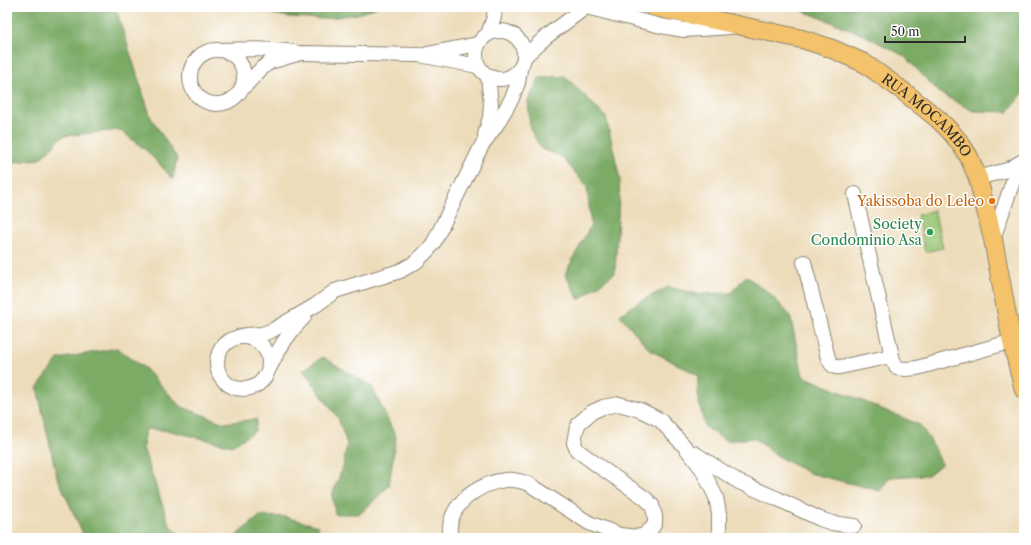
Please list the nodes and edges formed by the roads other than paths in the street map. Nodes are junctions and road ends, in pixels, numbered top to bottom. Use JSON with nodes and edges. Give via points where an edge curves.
{"nodes":[{"id":1,"x":495,"y":7,"type":"edge"},
{"id":2,"x":586,"y":7,"type":"edge"},
{"id":3,"x":654,"y":7,"type":"edge"},
{"id":4,"x":741,"y":27,"type":"junction"},
{"id":5,"x":488,"y":34,"type":"junction"},
{"id":6,"x":478,"y":44,"type":"junction"},
{"id":7,"x":219,"y":50,"type":"junction"},
{"id":8,"x":299,"y":53,"type":"junction"},
{"id":9,"x":419,"y":55,"type":"junction"},
{"id":10,"x":522,"y":63,"type":"junction"},
{"id":11,"x":478,"y":66,"type":"junction"},
{"id":12,"x":488,"y":76,"type":"junction"},
{"id":13,"x":242,"y":89,"type":"junction"},
{"id":14,"x":482,"y":145,"type":"junction"},
{"id":15,"x":1021,"y":161,"type":"edge"},
{"id":16,"x":978,"y":178,"type":"junction"},
{"id":17,"x":855,"y":194,"type":"dead end"},
{"id":18,"x":993,"y":239,"type":"junction"},
{"id":19,"x":804,"y":262,"type":"dead end"},
{"id":20,"x":316,"y":305,"type":"junction"},
{"id":21,"x":238,"y":337,"type":"junction"},
{"id":22,"x":1018,"y":340,"type":"edge"},
{"id":23,"x":893,"y":360,"type":"junction"},
{"id":24,"x":269,"y":370,"type":"junction"},
{"id":25,"x":1024,"y":390,"type":"edge"},
{"id":26,"x":686,"y":448,"type":"junction"},
{"id":27,"x":854,"y":526,"type":"dead end"},
{"id":28,"x":451,"y":538,"type":"edge"},
{"id":29,"x":718,"y":538,"type":"edge"}],
"edges":[{"from":1,"to":5,"type":"street"},
{"from":2,"to":4,"type":"street","via":[[684,30]]},
{"from":2,"to":10,"type":"street","via":[[546,36]]},
{"from":3,"to":4,"type":"main road","name":"RUA MOCAMBO"},
{"from":4,"to":16,"type":"main road","name":"RUA MOCAMBO","via":[[802,39],[864,63],[938,119],[960,143]]},
{"from":5,"to":6,"type":"street"},
{"from":5,"to":10,"type":"street","via":[[502,30],[516,36],[524,48]]},
{"from":6,"to":9,"type":"street"},
{"from":6,"to":11,"type":"street"},
{"from":7,"to":8,"type":"street","via":[[261,49]]},
{"from":7,"to":13,"type":"street","via":[[236,56],[241,63],[244,72]]},
{"from":7,"to":13,"type":"street","via":[[202,54],[191,69],[190,78],[196,94],[203,100],[220,104],[229,101]]},
{"from":8,"to":9,"type":"street"},
{"from":8,"to":13,"type":"street","via":[[270,62]]},
{"from":9,"to":11,"type":"street"},
{"from":10,"to":12,"type":"street","via":[[509,78],[502,80]]},
{"from":10,"to":14,"type":"street","via":[[512,98]]},
{"from":11,"to":12,"type":"street"},
{"from":12,"to":14,"type":"street","via":[[490,117]]},
{"from":14,"to":20,"type":"street","via":[[434,242],[416,262],[400,271],[336,292]]},
{"from":15,"to":16,"type":"street","via":[[1007,170]]},
{"from":15,"to":18,"type":"street"},
{"from":16,"to":18,"type":"main road","name":"RUA MOCAMBO"},
{"from":17,"to":23,"type":"street"},
{"from":18,"to":22,"type":"main road","name":"RUA MOCAMBO"},
{"from":19,"to":23,"type":"street","via":[[831,365],[836,368]]},
{"from":20,"to":21,"type":"street","via":[[271,331]]},
{"from":20,"to":24,"type":"street","via":[[292,330]]},
{"from":21,"to":24,"type":"street","via":[[251,338],[263,346],[269,361]]},
{"from":21,"to":24,"type":"street","via":[[229,340],[218,354],[216,363],[222,379],[228,385],[244,390],[260,384]]},
{"from":22,"to":23,"type":"street","via":[[917,368],[897,368]]},
{"from":22,"to":25,"type":"main road","name":"RUA MOCAMBO"},
{"from":26,"to":27,"type":"street","via":[[739,482],[820,520]]},
{"from":26,"to":28,"type":"street","via":[[660,420],[640,410],[619,404],[603,407],[579,423],[574,443],[577,450],[652,505],[655,523],[644,535],[620,535],[589,523],[529,484],[519,480],[504,480],[476,489],[461,502],[451,520]]},
{"from":26,"to":29,"type":"street","via":[[702,469],[716,497],[719,514]]}]}
